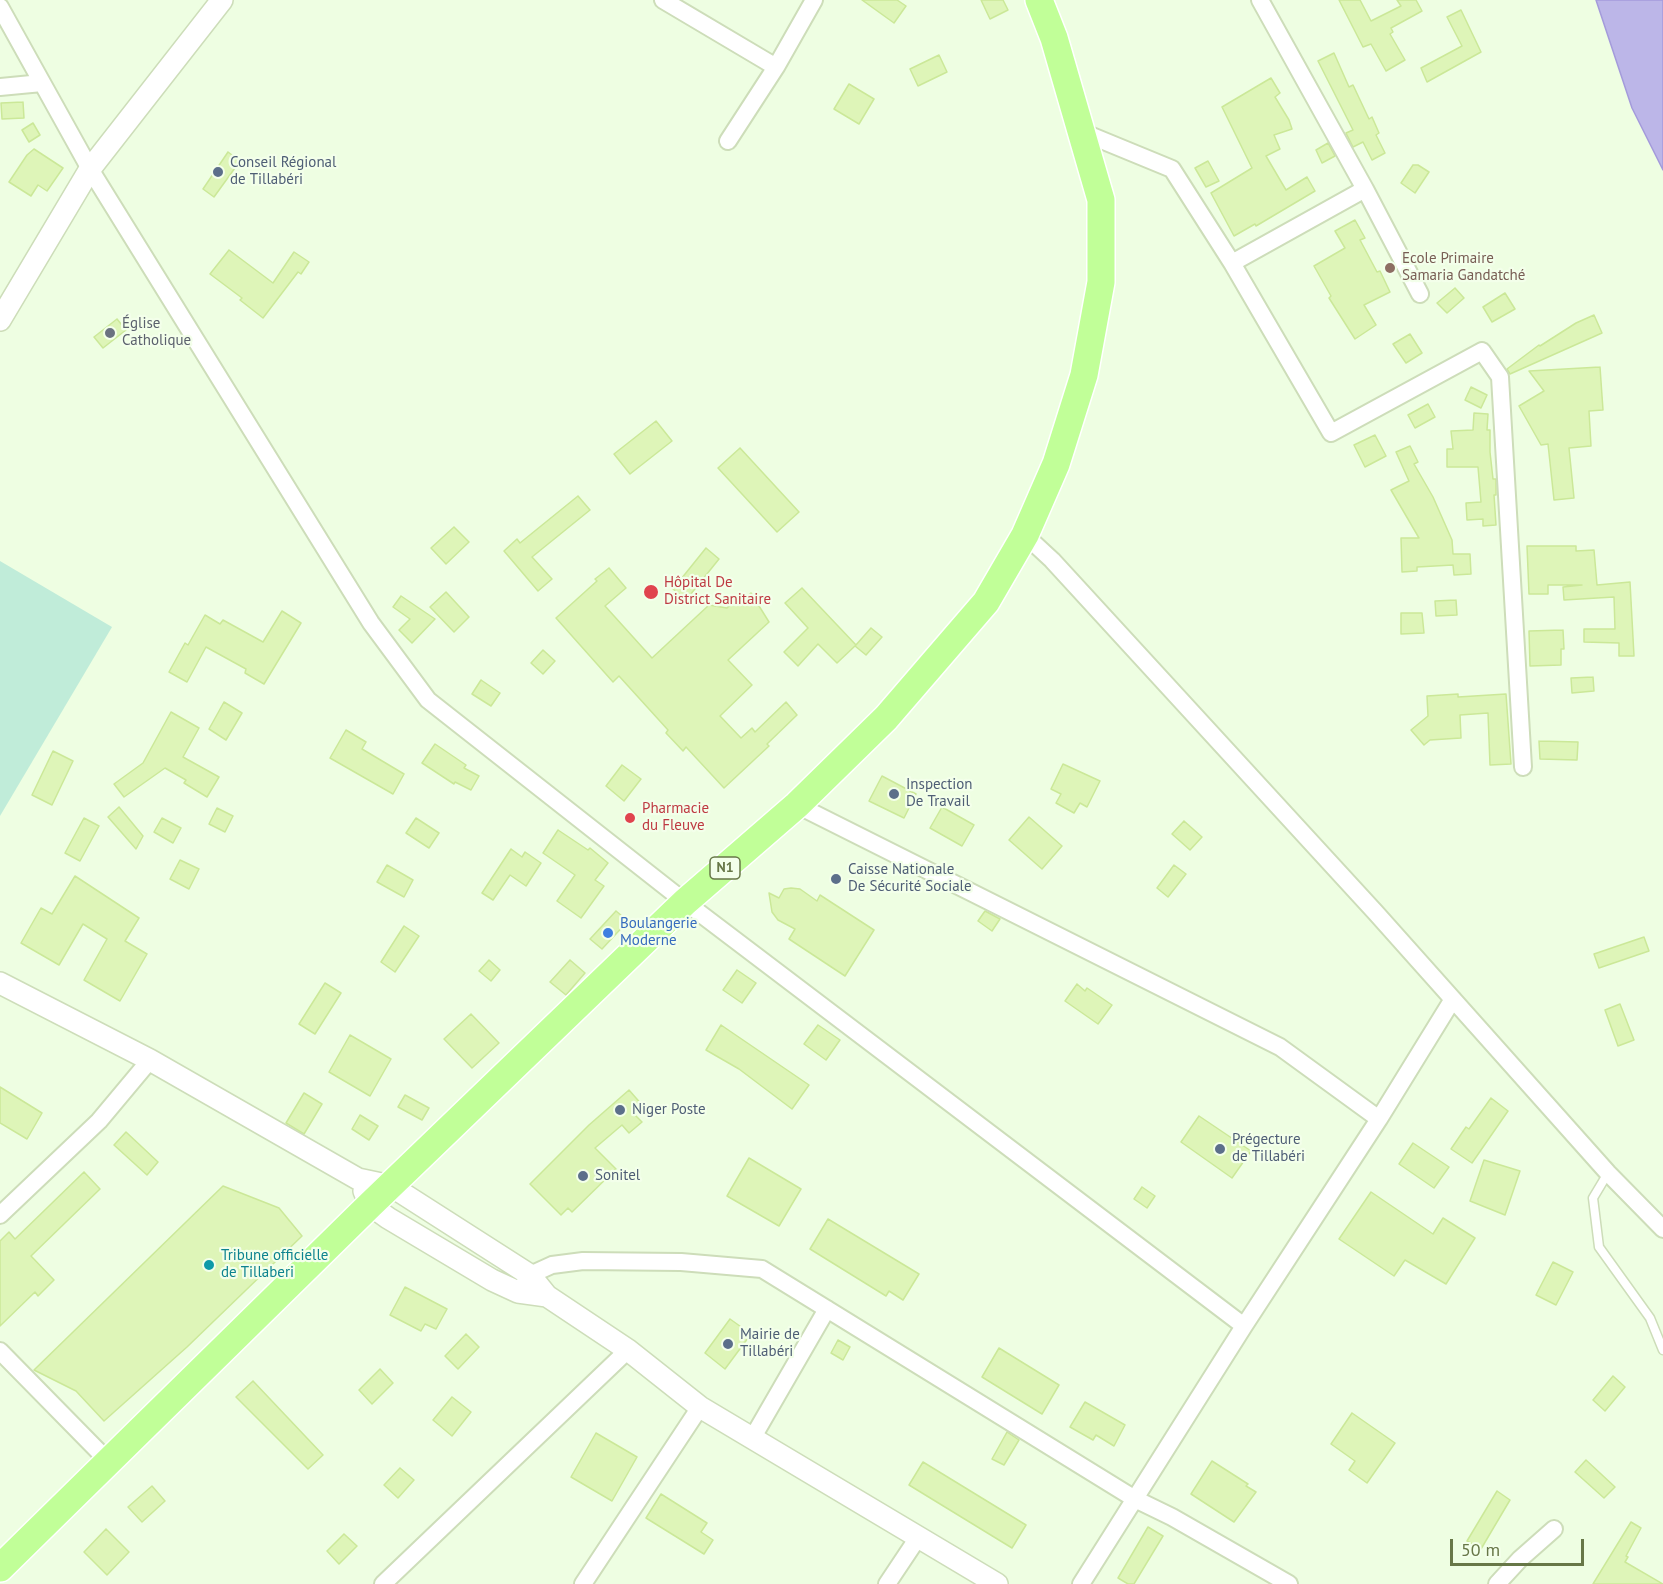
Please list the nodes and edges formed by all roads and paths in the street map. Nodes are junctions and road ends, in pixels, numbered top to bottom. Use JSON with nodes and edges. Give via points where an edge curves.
{"nodes":[{"id":1,"x":222,"y":0,"type":"edge"},
{"id":2,"x":663,"y":0,"type":"edge"},
{"id":3,"x":814,"y":0,"type":"edge"},
{"id":4,"x":1039,"y":0,"type":"edge"},
{"id":5,"x":1260,"y":0,"type":"edge"},
{"id":6,"x":0,"y":7,"type":"edge"},
{"id":7,"x":776,"y":67,"type":"junction"},
{"id":8,"x":42,"y":83,"type":"junction"},
{"id":9,"x":0,"y":87,"type":"edge"},
{"id":10,"x":1082,"y":132,"type":"junction"},
{"id":11,"x":728,"y":141,"type":"dead end"},
{"id":12,"x":90,"y":169,"type":"junction"},
{"id":13,"x":1365,"y":189,"type":"junction"},
{"id":14,"x":1232,"y":262,"type":"junction"},
{"id":15,"x":1420,"y":294,"type":"dead end"},
{"id":16,"x":0,"y":320,"type":"edge"},
{"id":17,"x":1025,"y":535,"type":"junction"},
{"id":18,"x":1523,"y":767,"type":"dead end"},
{"id":19,"x":797,"y":805,"type":"junction"},
{"id":20,"x":685,"y":902,"type":"junction"},
{"id":21,"x":0,"y":982,"type":"edge"},
{"id":22,"x":1453,"y":999,"type":"junction"},
{"id":23,"x":150,"y":1060,"type":"junction"},
{"id":24,"x":1379,"y":1119,"type":"junction"},
{"id":25,"x":1608,"y":1173,"type":"junction"},
{"id":26,"x":358,"y":1179,"type":"junction"},
{"id":27,"x":391,"y":1186,"type":"junction"},
{"id":28,"x":370,"y":1205,"type":"junction"},
{"id":29,"x":0,"y":1215,"type":"edge"},
{"id":30,"x":1663,"y":1230,"type":"edge"},
{"id":31,"x":524,"y":1284,"type":"junction"},
{"id":32,"x":827,"y":1309,"type":"junction"},
{"id":33,"x":1244,"y":1326,"type":"junction"},
{"id":34,"x":627,"y":1350,"type":"junction"},
{"id":35,"x":1663,"y":1350,"type":"edge"},
{"id":36,"x":0,"y":1352,"type":"edge"},
{"id":37,"x":700,"y":1407,"type":"junction"},
{"id":38,"x":753,"y":1437,"type":"junction"},
{"id":39,"x":108,"y":1461,"type":"junction"},
{"id":40,"x":1135,"y":1499,"type":"junction"},
{"id":41,"x":1554,"y":1529,"type":"dead end"},
{"id":42,"x":919,"y":1536,"type":"junction"},
{"id":43,"x":0,"y":1568,"type":"edge"},
{"id":44,"x":383,"y":1584,"type":"edge"},
{"id":45,"x":583,"y":1584,"type":"edge"},
{"id":46,"x":887,"y":1584,"type":"edge"},
{"id":47,"x":997,"y":1584,"type":"edge"},
{"id":48,"x":1081,"y":1584,"type":"edge"},
{"id":49,"x":1289,"y":1584,"type":"edge"},
{"id":50,"x":1497,"y":1584,"type":"edge"}],
"edges":[{"from":1,"to":12,"type":"street"},
{"from":2,"to":7,"type":"street"},
{"from":3,"to":7,"type":"street"},
{"from":4,"to":10,"type":"main road","number":"N1"},
{"from":5,"to":13,"type":"street"},
{"from":6,"to":8,"type":"street"},
{"from":7,"to":11,"type":"street"},
{"from":8,"to":9,"type":"street"},
{"from":8,"to":12,"type":"street"},
{"from":10,"to":14,"type":"street","via":[[1172,169]]},
{"from":10,"to":17,"type":"main road","number":"N1","via":[[1101,200],[1101,282],[1084,375],[1056,464]]},
{"from":12,"to":16,"type":"street"},
{"from":12,"to":20,"type":"street","via":[[371,623],[428,700]]},
{"from":13,"to":14,"type":"street"},
{"from":13,"to":15,"type":"street"},
{"from":14,"to":18,"type":"street","via":[[1331,433],[1482,351],[1500,377]]},
{"from":17,"to":19,"type":"main road","number":"N1","via":[[986,602],[955,639],[886,718]]},
{"from":17,"to":22,"type":"street"},
{"from":19,"to":20,"type":"main road","number":"N1"},
{"from":19,"to":24,"type":"street","via":[[1280,1047]]},
{"from":20,"to":27,"type":"main road","number":"N1"},
{"from":20,"to":33,"type":"street"},
{"from":21,"to":23,"type":"street"},
{"from":22,"to":24,"type":"street"},
{"from":22,"to":25,"type":"street"},
{"from":23,"to":26,"type":"street"},
{"from":23,"to":29,"type":"street","via":[[99,1121]]},
{"from":24,"to":33,"type":"street"},
{"from":25,"to":30,"type":"street"},
{"from":25,"to":35,"type":"lane","via":[[1593,1198],[1599,1247],[1650,1318]]},
{"from":26,"to":27,"type":"street"},
{"from":26,"to":28,"type":"street"},
{"from":27,"to":28,"type":"main road","number":"N1"},
{"from":27,"to":31,"type":"street"},
{"from":28,"to":31,"type":"street","via":[[492,1280]]},
{"from":28,"to":39,"type":"main road","number":"N1"},
{"from":31,"to":32,"type":"street","via":[[552,1265],[583,1261],[681,1262],[762,1269]]},
{"from":31,"to":34,"type":"street"},
{"from":32,"to":38,"type":"street"},
{"from":32,"to":40,"type":"street"},
{"from":33,"to":40,"type":"street"},
{"from":34,"to":37,"type":"street"},
{"from":34,"to":44,"type":"street"},
{"from":36,"to":39,"type":"street"},
{"from":37,"to":38,"type":"street"},
{"from":37,"to":45,"type":"street"},
{"from":38,"to":42,"type":"street"},
{"from":39,"to":43,"type":"main road","number":"N1"},
{"from":40,"to":48,"type":"street"},
{"from":40,"to":49,"type":"street"},
{"from":41,"to":50,"type":"street"},
{"from":42,"to":46,"type":"street"},
{"from":42,"to":47,"type":"street"}]}
